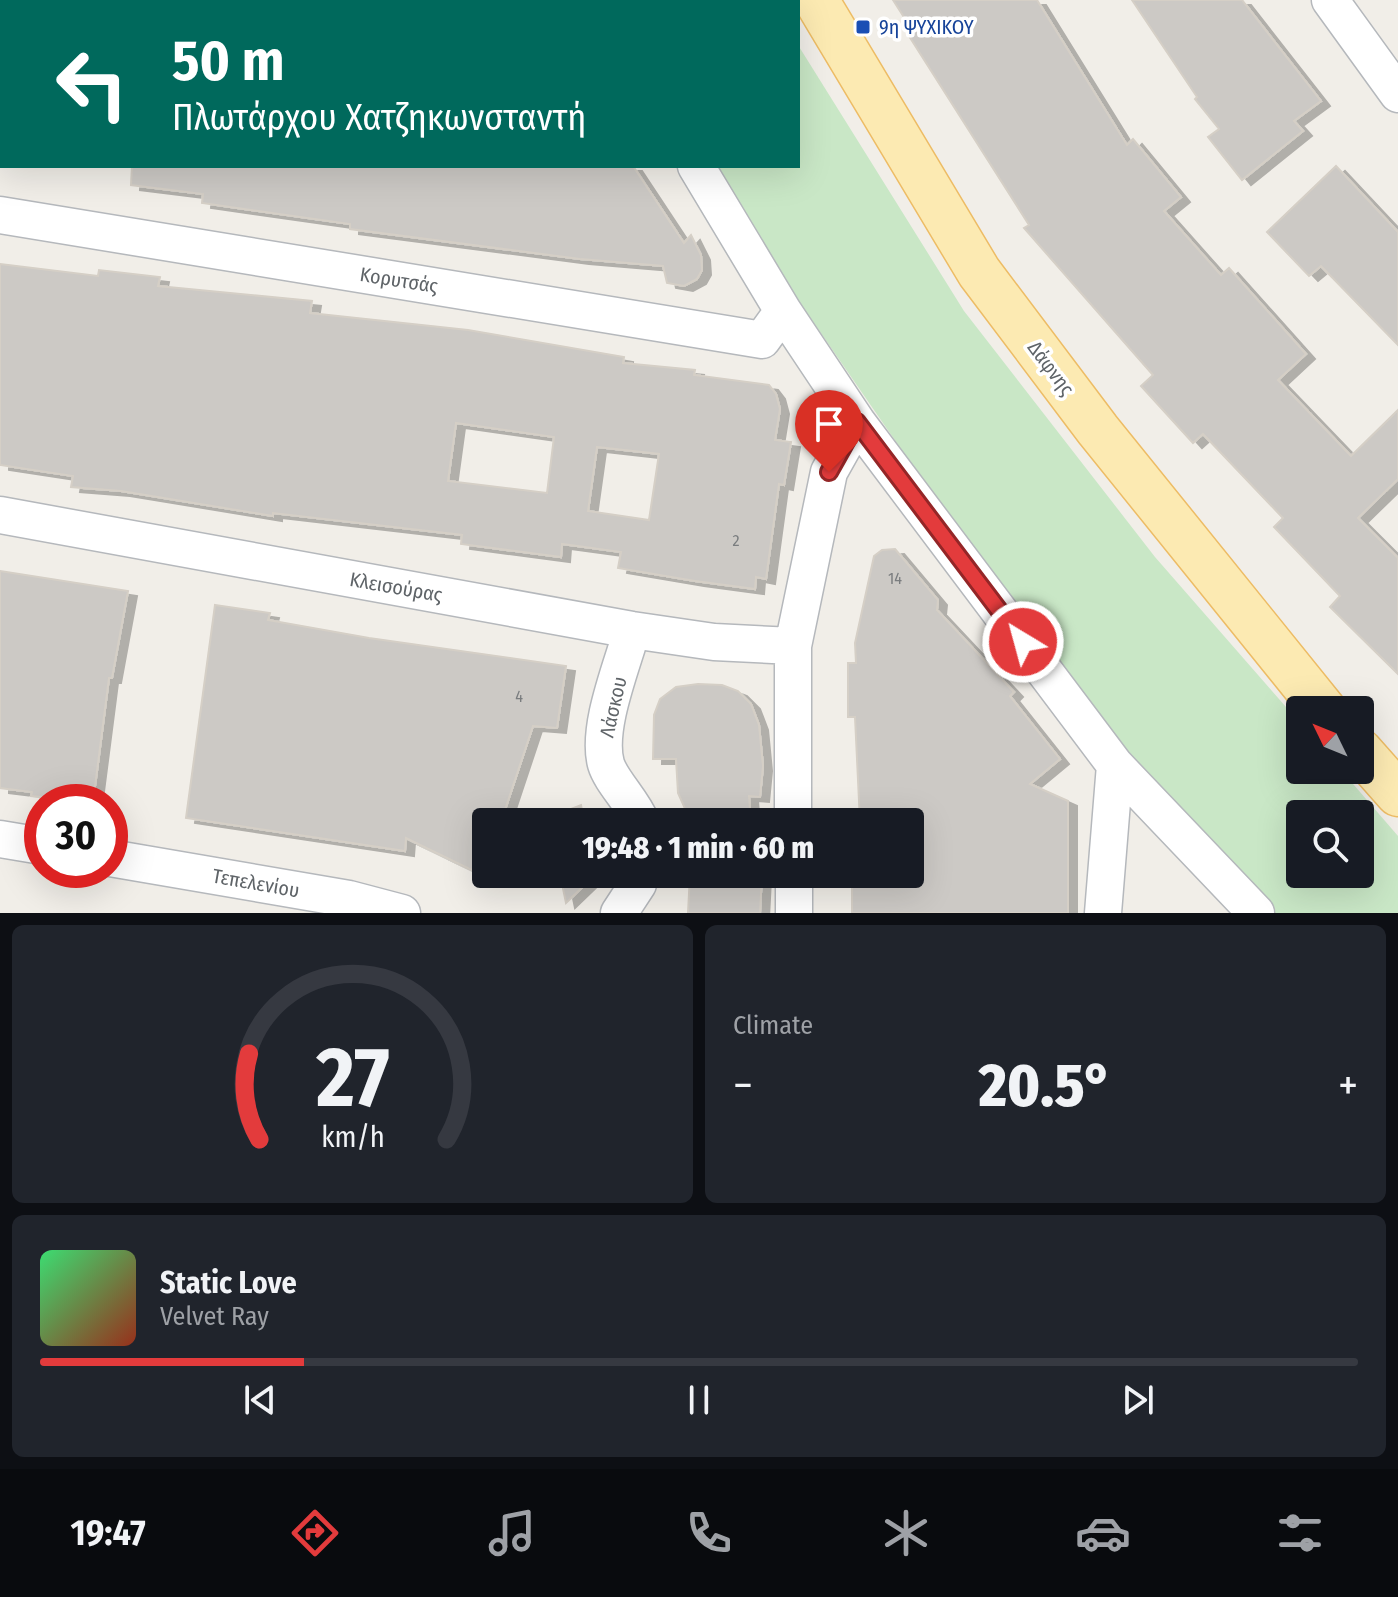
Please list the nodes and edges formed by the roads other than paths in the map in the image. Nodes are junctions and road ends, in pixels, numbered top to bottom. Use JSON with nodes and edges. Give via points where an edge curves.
{"nodes":[{"id":1,"x":816,"y":0,"type":"edge"},
{"id":2,"x":1330,"y":0,"type":"edge"},
{"id":3,"x":1398,"y":94,"type":"edge"},
{"id":4,"x":697,"y":168,"type":"edge"},
{"id":5,"x":0,"y":215,"type":"edge"},
{"id":6,"x":783,"y":311,"type":"junction"},
{"id":7,"x":857,"y":422,"type":"junction"},
{"id":8,"x":0,"y":515,"type":"edge"},
{"id":9,"x":632,"y":630,"type":"junction"},
{"id":10,"x":793,"y":646,"type":"junction"},
{"id":11,"x":1313,"y":696,"type":"edge"},
{"id":12,"x":1115,"y":765,"type":"junction"},
{"id":13,"x":1374,"y":767,"type":"edge"},
{"id":14,"x":1398,"y":794,"type":"edge"},
{"id":15,"x":635,"y":808,"type":"edge"},
{"id":16,"x":793,"y":808,"type":"edge"},
{"id":17,"x":0,"y":839,"type":"edge"},
{"id":18,"x":24,"y":843,"type":"edge"},
{"id":19,"x":128,"y":862,"type":"edge"},
{"id":20,"x":632,"y":888,"type":"edge"},
{"id":21,"x":794,"y":888,"type":"edge"},
{"id":22,"x":349,"y":906,"type":"edge"},
{"id":23,"x":402,"y":913,"type":"edge"},
{"id":24,"x":619,"y":913,"type":"edge"},
{"id":25,"x":794,"y":913,"type":"edge"},
{"id":26,"x":1103,"y":913,"type":"edge"},
{"id":27,"x":1256,"y":913,"type":"edge"}],
"edges":[{"from":1,"to":11,"type":"main road","name":"Δάφνης","via":[[979,272],[1098,430]]},
{"from":2,"to":3,"type":"street"},
{"from":4,"to":6,"type":"street"},
{"from":5,"to":6,"type":"street","name":"Κορυτσάς","via":[[762,340]]},
{"from":6,"to":7,"type":"street"},
{"from":7,"to":10,"type":"street","via":[[829,472]]},
{"from":7,"to":12,"type":"street"},
{"from":8,"to":9,"type":"street","name":"Κλεισούρας"},
{"from":9,"to":10,"type":"street","name":"Κλεισούρας"},
{"from":9,"to":15,"type":"street","name":"Λάσκου","via":[[603,739],[606,766]]},
{"from":10,"to":16,"type":"street"},
{"from":12,"to":26,"type":"street"},
{"from":12,"to":27,"type":"street"},
{"from":13,"to":14,"type":"main road"},
{"from":17,"to":18,"type":"street"},
{"from":19,"to":22,"type":"street","name":"Τεπελενίου"},
{"from":20,"to":24,"type":"street"},
{"from":21,"to":25,"type":"street"},
{"from":22,"to":23,"type":"street","name":"Τεπελενίου"}]}
